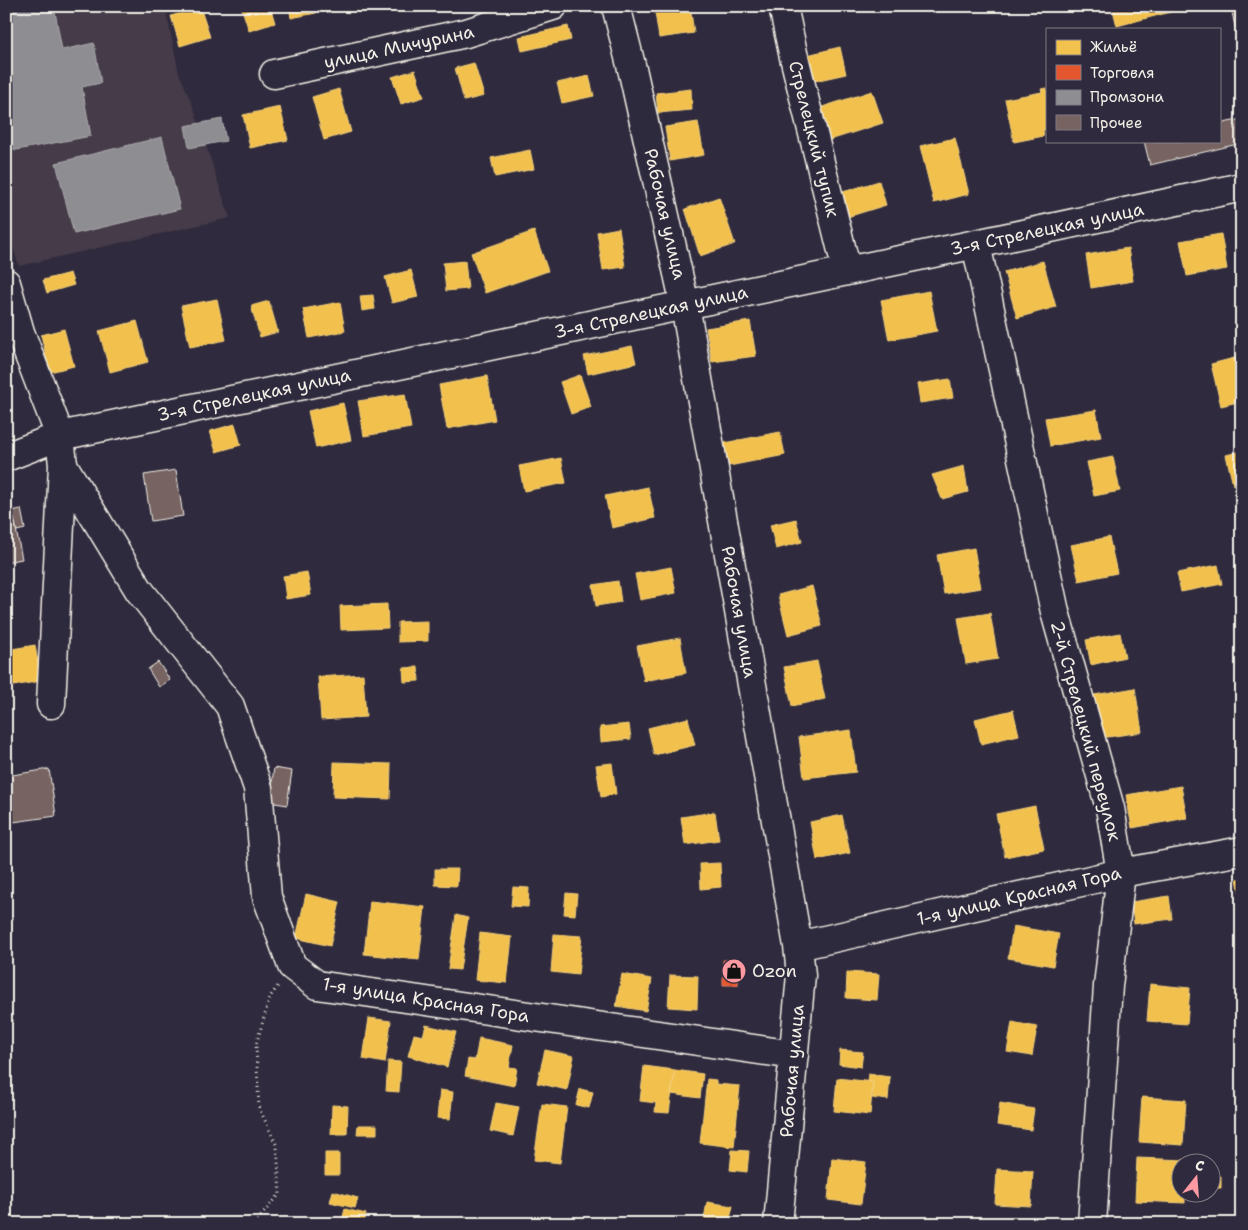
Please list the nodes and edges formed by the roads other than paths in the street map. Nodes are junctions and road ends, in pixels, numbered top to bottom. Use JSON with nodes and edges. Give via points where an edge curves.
{"nodes":[{"id":1,"x":552,"y":6,"type":"edge"},
{"id":2,"x":616,"y":6,"type":"edge"},
{"id":3,"x":783,"y":6,"type":"edge"},
{"id":4,"x":274,"y":74,"type":"dead end"},
{"id":5,"x":1242,"y":187,"type":"edge"},
{"id":6,"x":976,"y":244,"type":"junction"},
{"id":7,"x":847,"y":271,"type":"junction"},
{"id":8,"x":6,"y":283,"type":"edge"},
{"id":9,"x":685,"y":305,"type":"junction"},
{"id":10,"x":60,"y":436,"type":"junction"},
{"id":11,"x":6,"y":457,"type":"edge"},
{"id":12,"x":63,"y":465,"type":"junction"},
{"id":13,"x":51,"y":704,"type":"dead end"},
{"id":14,"x":1242,"y":851,"type":"edge"},
{"id":15,"x":1121,"y":873,"type":"junction"},
{"id":16,"x":798,"y":946,"type":"junction"},
{"id":17,"x":794,"y":1055,"type":"junction"},
{"id":18,"x":778,"y":1224,"type":"edge"},
{"id":19,"x":1092,"y":1224,"type":"edge"}],
"edges":[{"from":1,"to":4,"type":"street","name":"улица Мичурина","via":[[466,33]]},
{"from":2,"to":9,"type":"street","name":"Рабочая улица"},
{"from":3,"to":7,"type":"street","name":"Стрелецкий тупик"},
{"from":5,"to":6,"type":"street","name":"3-я Стрелецкая улица"},
{"from":6,"to":7,"type":"street","name":"3-я Стрелецкая улица"},
{"from":6,"to":15,"type":"street","name":"2-й Стрелецкий переулок","via":[[1055,612],[1110,808]]},
{"from":7,"to":9,"type":"street","name":"3-я Стрелецкая улица"},
{"from":8,"to":10,"type":"street","via":[[20,332]]},
{"from":9,"to":10,"type":"street","name":"3-я Стрелецкая улица"},
{"from":9,"to":16,"type":"street","name":"Рабочая улица"},
{"from":10,"to":11,"type":"street","name":"3-я Стрелецкая улица"},
{"from":10,"to":12,"type":"street"},
{"from":12,"to":13,"type":"street"},
{"from":12,"to":17,"type":"street","name":"1-я улица Красная Гора","via":[[139,590],[230,706],[258,788],[267,897],[292,966],[317,985]]},
{"from":14,"to":15,"type":"street","name":"1-я улица Красная Гора"},
{"from":15,"to":16,"type":"street","name":"1-я улица Красная Гора"},
{"from":15,"to":19,"type":"street","name":"2-й Стрелецкий переулок","via":[[1108,986]]},
{"from":16,"to":17,"type":"street","name":"Рабочая улица","via":[[801,975]]},
{"from":17,"to":18,"type":"street","name":"Рабочая улица"}]}
